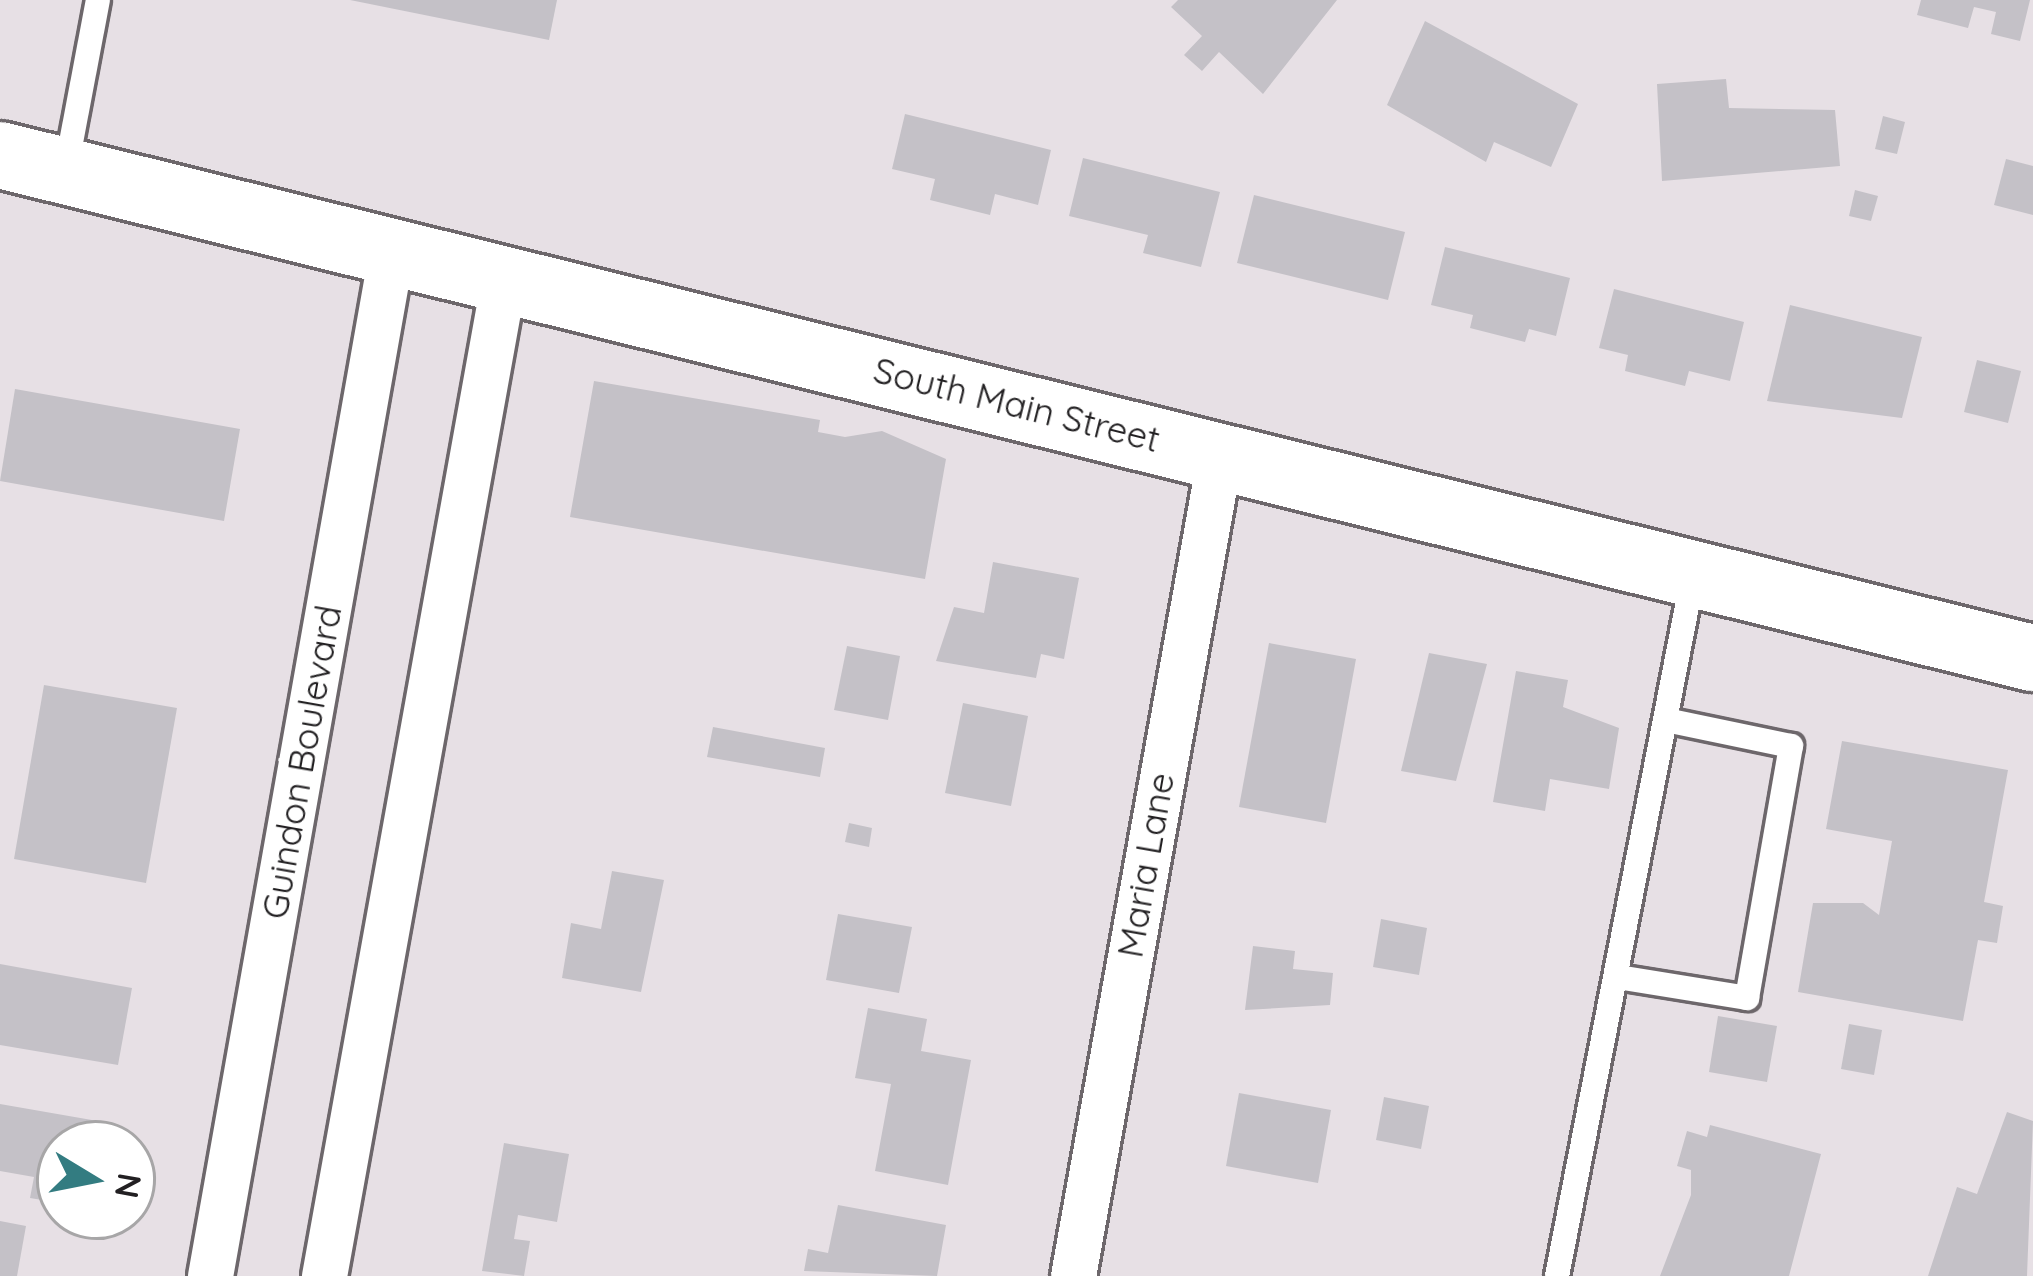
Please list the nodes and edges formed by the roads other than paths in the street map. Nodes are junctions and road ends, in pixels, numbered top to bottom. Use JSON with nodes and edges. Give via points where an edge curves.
{"nodes":[{"id":1,"x":98,"y":0,"type":"edge"},
{"id":2,"x":0,"y":155,"type":"edge"},
{"id":3,"x":66,"y":171,"type":"junction"},
{"id":4,"x":392,"y":248,"type":"junction"},
{"id":5,"x":504,"y":278,"type":"junction"},
{"id":6,"x":1220,"y":454,"type":"junction"},
{"id":7,"x":1693,"y":574,"type":"junction"},
{"id":8,"x":2033,"y":658,"type":"edge"},
{"id":9,"x":1666,"y":721,"type":"junction"},
{"id":10,"x":1618,"y":977,"type":"junction"},
{"id":11,"x":210,"y":1276,"type":"edge"},
{"id":12,"x":324,"y":1276,"type":"edge"},
{"id":13,"x":1073,"y":1276,"type":"edge"},
{"id":14,"x":1557,"y":1276,"type":"edge"}],
"edges":[{"from":1,"to":3,"type":"lane"},
{"from":2,"to":3,"type":"main road","name":"South Main Street"},
{"from":3,"to":4,"type":"main road","name":"South Main Street"},
{"from":4,"to":5,"type":"main road","name":"South Main Street"},
{"from":4,"to":11,"type":"street","name":"Guindon Boulevard"},
{"from":5,"to":6,"type":"main road","name":"South Main Street"},
{"from":5,"to":12,"type":"street"},
{"from":6,"to":7,"type":"main road","name":"South Main Street"},
{"from":6,"to":13,"type":"street","name":"Maria Lane"},
{"from":7,"to":8,"type":"main road","name":"South Main Street"},
{"from":7,"to":9,"type":"lane"},
{"from":9,"to":10,"type":"lane"},
{"from":9,"to":10,"type":"lane","via":[[1791,746],[1747,998]]},
{"from":10,"to":14,"type":"lane"}]}
